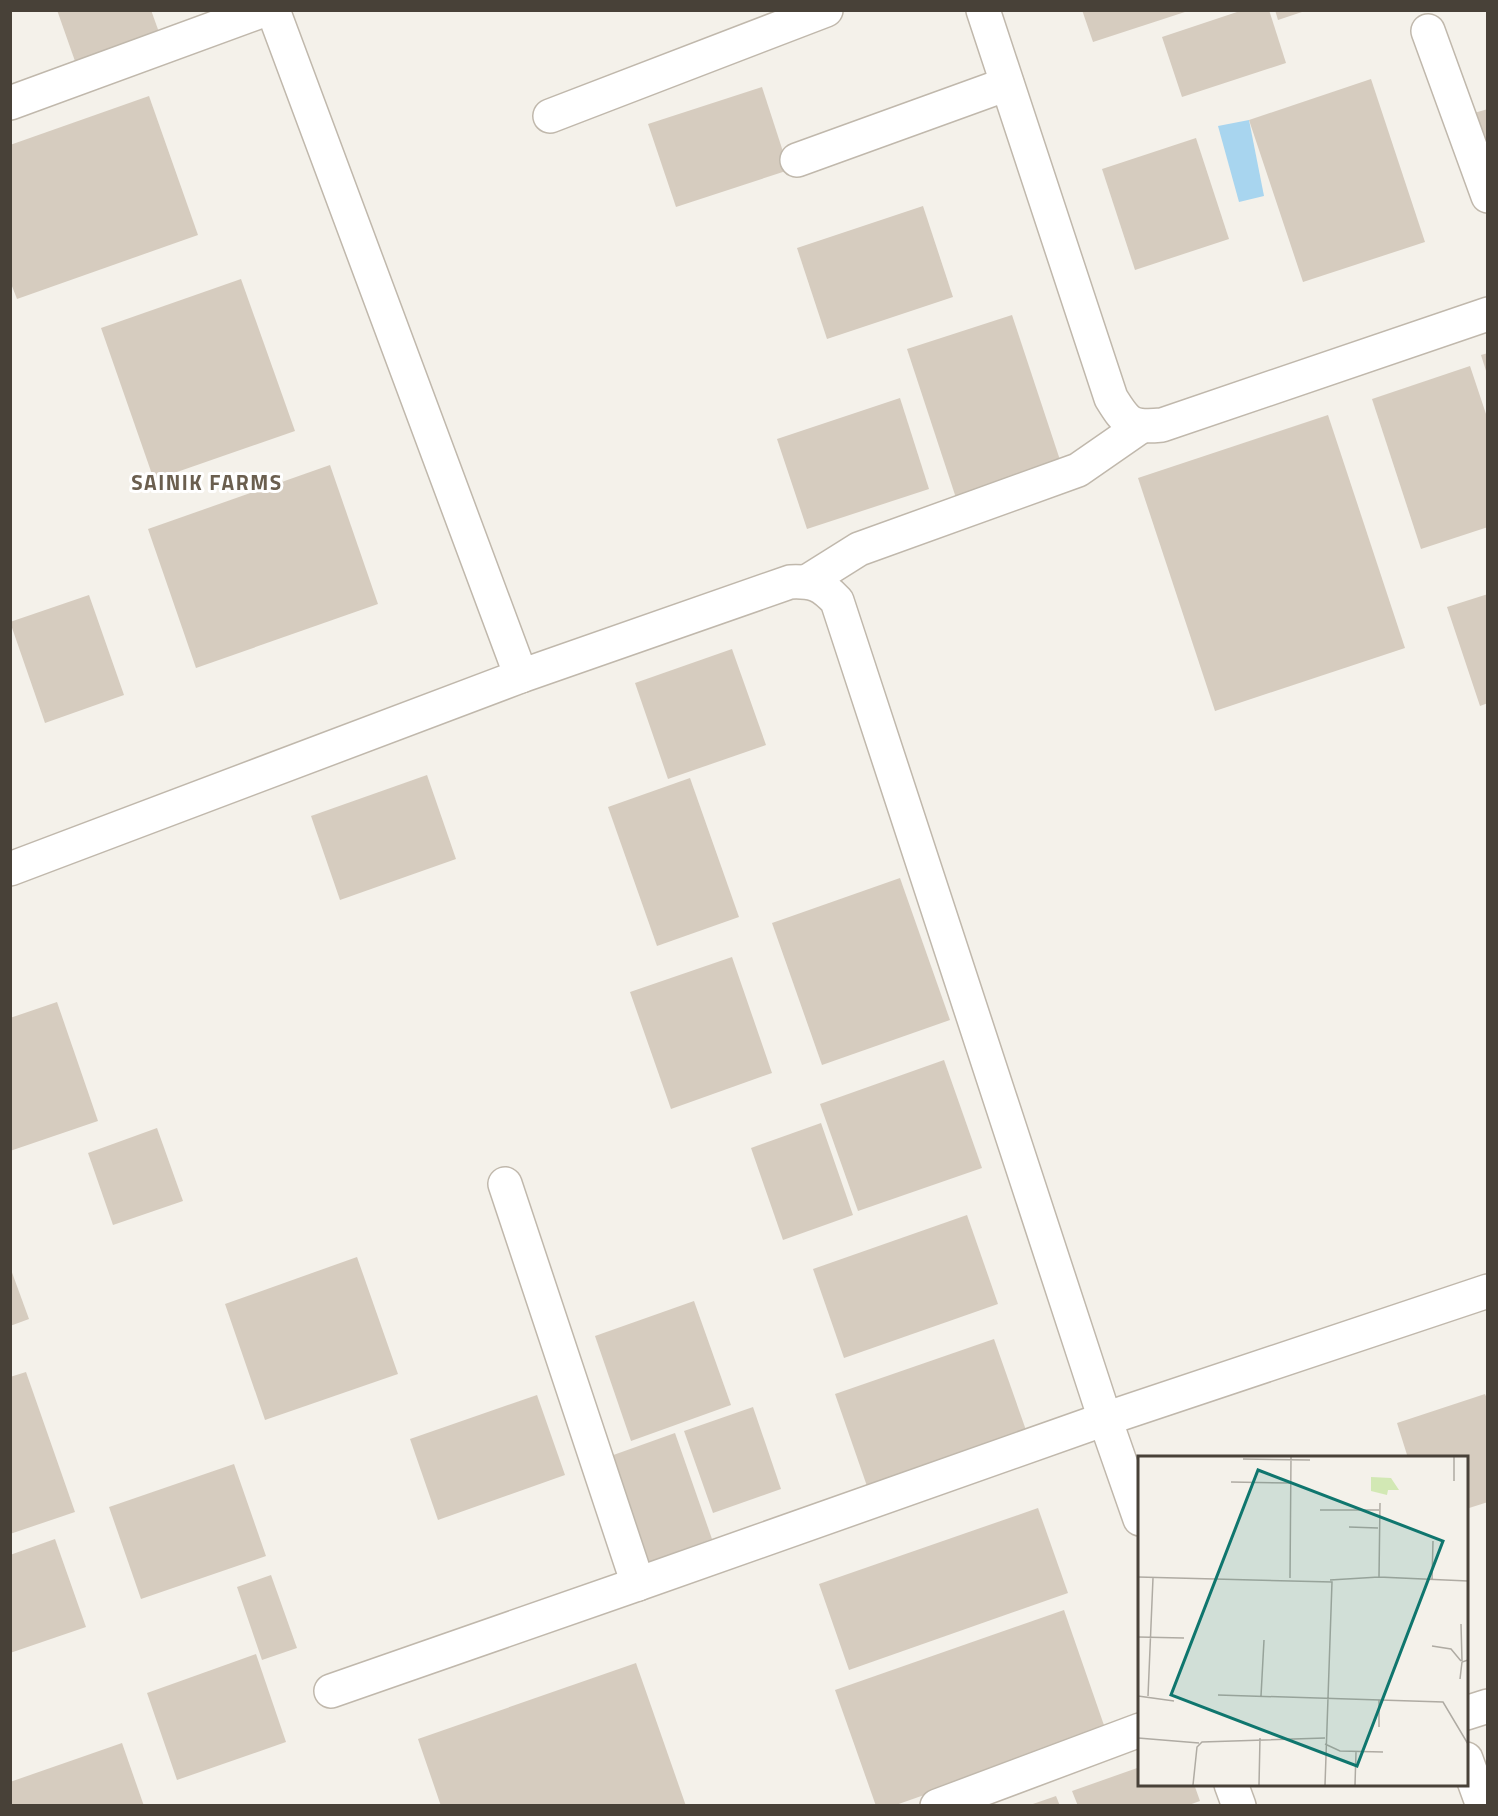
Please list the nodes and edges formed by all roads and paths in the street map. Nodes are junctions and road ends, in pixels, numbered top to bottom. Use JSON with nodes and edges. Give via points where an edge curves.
{"nodes":[{"id":1,"x":264,"y":10,"type":"edge"},
{"id":2,"x":273,"y":10,"type":"edge"},
{"id":3,"x":826,"y":10,"type":"edge"},
{"id":4,"x":983,"y":10,"type":"edge"},
{"id":5,"x":1428,"y":32,"type":"dead end"},
{"id":6,"x":1007,"y":84,"type":"junction"},
{"id":7,"x":10,"y":103,"type":"edge"},
{"id":8,"x":550,"y":116,"type":"dead end"},
{"id":9,"x":797,"y":160,"type":"dead end"},
{"id":10,"x":1488,"y":196,"type":"edge"},
{"id":11,"x":1488,"y":314,"type":"edge"},
{"id":12,"x":1140,"y":427,"type":"junction"},
{"id":13,"x":808,"y":581,"type":"junction"},
{"id":14,"x":521,"y":676,"type":"junction"},
{"id":15,"x":10,"y":869,"type":"edge"},
{"id":16,"x":504,"y":1184,"type":"dead end"},
{"id":17,"x":1485,"y":1300,"type":"edge"},
{"id":18,"x":1105,"y":1419,"type":"junction"},
{"id":19,"x":1138,"y":1513,"type":"edge"},
{"id":20,"x":638,"y":1584,"type":"junction"},
{"id":21,"x":331,"y":1691,"type":"dead end"},
{"id":22,"x":1488,"y":1706,"type":"edge"},
{"id":23,"x":1468,"y":1713,"type":"edge"},
{"id":24,"x":1138,"y":1731,"type":"edge"},
{"id":25,"x":1468,"y":1762,"type":"edge"},
{"id":26,"x":1232,"y":1786,"type":"edge"},
{"id":27,"x":937,"y":1806,"type":"edge"},
{"id":28,"x":1239,"y":1806,"type":"edge"},
{"id":29,"x":1483,"y":1806,"type":"edge"}],
"edges":[{"from":1,"to":7,"type":"street"},
{"from":2,"to":14,"type":"street"},
{"from":3,"to":8,"type":"street"},
{"from":4,"to":6,"type":"street"},
{"from":5,"to":10,"type":"street"},
{"from":6,"to":9,"type":"street"},
{"from":6,"to":12,"type":"street","via":[[1111,398],[1123,417]]},
{"from":11,"to":12,"type":"street","via":[[1162,425]]},
{"from":12,"to":13,"type":"street","via":[[1078,470],[859,549]]},
{"from":13,"to":14,"type":"street","via":[[790,582]]},
{"from":13,"to":18,"type":"street","via":[[825,587],[837,601]]},
{"from":14,"to":15,"type":"street"},
{"from":16,"to":20,"type":"street"},
{"from":17,"to":18,"type":"street"},
{"from":18,"to":19,"type":"street"},
{"from":18,"to":20,"type":"street"},
{"from":20,"to":21,"type":"street"},
{"from":22,"to":23,"type":"street"},
{"from":24,"to":27,"type":"street"},
{"from":25,"to":29,"type":"street"},
{"from":26,"to":28,"type":"street"}]}
